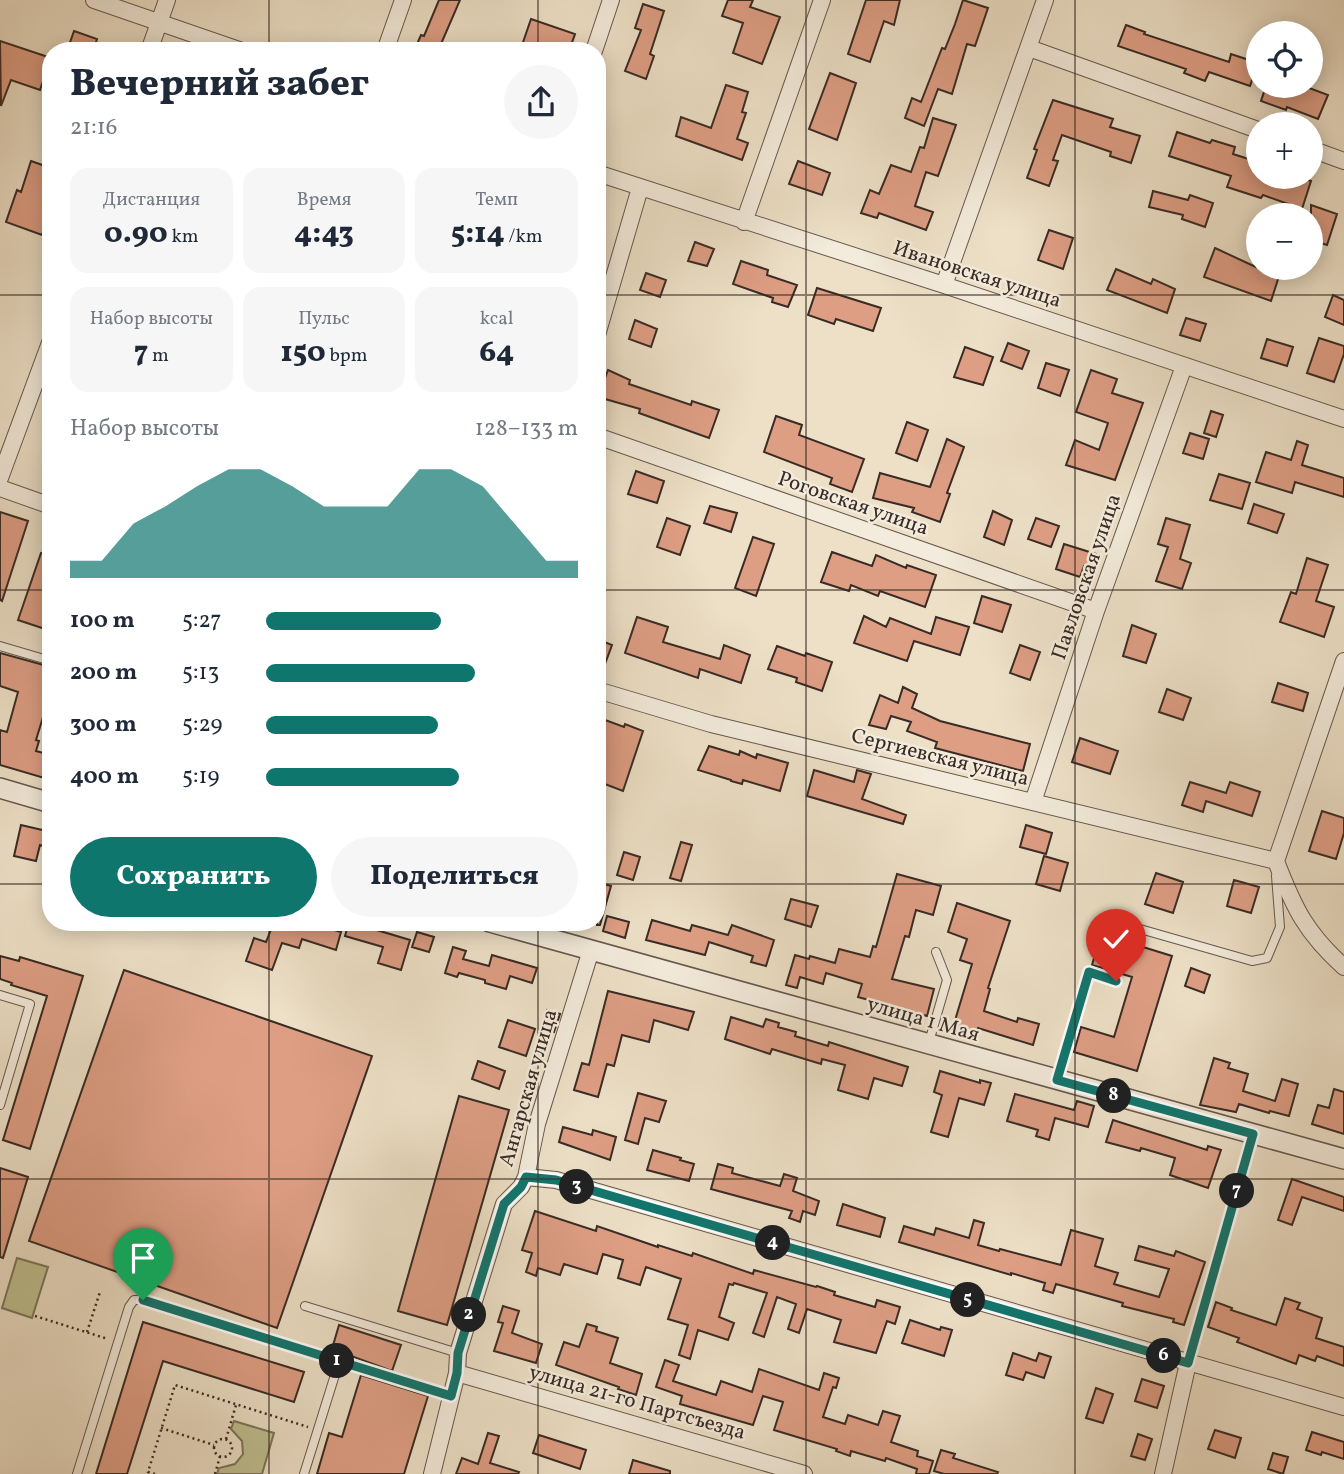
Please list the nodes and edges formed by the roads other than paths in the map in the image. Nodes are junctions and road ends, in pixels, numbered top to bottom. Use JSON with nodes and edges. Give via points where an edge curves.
{"nodes":[{"id":1,"x":94,"y":0,"type":"edge"},
{"id":2,"x":167,"y":0,"type":"edge"},
{"id":3,"x":403,"y":0,"type":"edge"},
{"id":4,"x":611,"y":0,"type":"edge"},
{"id":5,"x":822,"y":0,"type":"edge"},
{"id":6,"x":1045,"y":0,"type":"edge"},
{"id":7,"x":159,"y":23,"type":"junction"},
{"id":8,"x":152,"y":42,"type":"edge"},
{"id":9,"x":215,"y":42,"type":"edge"},
{"id":10,"x":388,"y":42,"type":"edge"},
{"id":11,"x":597,"y":42,"type":"edge"},
{"id":12,"x":1029,"y":48,"type":"junction"},
{"id":13,"x":1246,"y":126,"type":"edge"},
{"id":14,"x":1323,"y":153,"type":"edge"},
{"id":15,"x":1344,"y":161,"type":"edge"},
{"id":16,"x":606,"y":176,"type":"edge"},
{"id":17,"x":640,"y":188,"type":"junction"},
{"id":18,"x":744,"y":222,"type":"junction"},
{"id":19,"x":944,"y":285,"type":"junction"},
{"id":20,"x":606,"y":304,"type":"edge"},
{"id":21,"x":42,"y":364,"type":"edge"},
{"id":22,"x":1184,"y":366,"type":"junction"},
{"id":23,"x":1344,"y":419,"type":"edge"},
{"id":24,"x":606,"y":439,"type":"edge"},
{"id":25,"x":0,"y":478,"type":"edge"},
{"id":26,"x":0,"y":488,"type":"edge"},
{"id":27,"x":42,"y":503,"type":"edge"},
{"id":28,"x":1096,"y":611,"type":"junction"},
{"id":29,"x":0,"y":646,"type":"edge"},
{"id":30,"x":42,"y":658,"type":"edge"},
{"id":31,"x":1344,"y":661,"type":"edge"},
{"id":32,"x":606,"y":693,"type":"edge"},
{"id":33,"x":0,"y":788,"type":"edge"},
{"id":34,"x":42,"y":800,"type":"edge"},
{"id":35,"x":1033,"y":802,"type":"junction"},
{"id":36,"x":1276,"y":861,"type":"junction"},
{"id":37,"x":1105,"y":919,"type":"dead end"},
{"id":38,"x":522,"y":931,"type":"edge"},
{"id":39,"x":591,"y":950,"type":"junction"},
{"id":40,"x":936,"y":952,"type":"dead end"},
{"id":41,"x":1344,"y":967,"type":"edge"},
{"id":42,"x":1116,"y":981,"type":"dead end"},
{"id":43,"x":0,"y":995,"type":"edge"},
{"id":44,"x":928,"y":1045,"type":"junction"},
{"id":45,"x":1057,"y":1080,"type":"junction"},
{"id":46,"x":0,"y":1105,"type":"edge"},
{"id":47,"x":1344,"y":1159,"type":"edge"},
{"id":48,"x":526,"y":1177,"type":"junction"},
{"id":49,"x":305,"y":1306,"type":"dead end"},
{"id":50,"x":458,"y":1353,"type":"junction"},
{"id":51,"x":339,"y":1362,"type":"junction"},
{"id":52,"x":1188,"y":1363,"type":"junction"},
{"id":53,"x":457,"y":1373,"type":"junction"},
{"id":54,"x":451,"y":1396,"type":"junction"},
{"id":55,"x":1344,"y":1407,"type":"edge"},
{"id":56,"x":77,"y":1474,"type":"edge"},
{"id":57,"x":304,"y":1474,"type":"edge"},
{"id":58,"x":432,"y":1474,"type":"edge"},
{"id":59,"x":804,"y":1474,"type":"edge"},
{"id":60,"x":1163,"y":1474,"type":"edge"}],
"edges":[{"from":1,"to":7,"type":"street"},
{"from":2,"to":7,"type":"street"},
{"from":3,"to":10,"type":"street"},
{"from":4,"to":11,"type":"street"},
{"from":5,"to":18,"type":"street"},
{"from":6,"to":12,"type":"street"},
{"from":7,"to":8,"type":"street"},
{"from":7,"to":9,"type":"street"},
{"from":12,"to":13,"type":"street"},
{"from":12,"to":19,"type":"street"},
{"from":14,"to":15,"type":"street"},
{"from":16,"to":17,"type":"street","name":"Ивановская улица"},
{"from":17,"to":18,"type":"street","name":"Ивановская улица"},
{"from":17,"to":20,"type":"street"},
{"from":18,"to":19,"type":"street","name":"Ивановская улица"},
{"from":19,"to":22,"type":"street","name":"Ивановская улица"},
{"from":21,"to":25,"type":"street"},
{"from":22,"to":23,"type":"street","name":"Ивановская улица"},
{"from":22,"to":28,"type":"street","name":"Павловская улица"},
{"from":24,"to":28,"type":"street","name":"Роговская улица"},
{"from":26,"to":27,"type":"street"},
{"from":28,"to":35,"type":"street","name":"Павловская улица"},
{"from":29,"to":30,"type":"lane"},
{"from":31,"to":36,"type":"street"},
{"from":32,"to":35,"type":"street","name":"Сергиевская улица","via":[[711,724]]},
{"from":33,"to":34,"type":"street"},
{"from":35,"to":36,"type":"street","name":"Сергиевская улица"},
{"from":36,"to":37,"type":"lane","via":[[1280,927],[1267,958],[1252,961]]},
{"from":36,"to":41,"type":"street","via":[[1293,906],[1320,945]]},
{"from":38,"to":39,"type":"street","name":"улица 1 Мая"},
{"from":39,"to":44,"type":"street","name":"улица 1 Мая"},
{"from":39,"to":48,"type":"street","name":"Ангарская улица","via":[[537,1124]]},
{"from":40,"to":44,"type":"lane","via":[[947,980]]},
{"from":42,"to":45,"type":"lane","via":[[1089,972]]},
{"from":43,"to":46,"type":"lane","via":[[30,1004]]},
{"from":44,"to":45,"type":"street","name":"улица 1 Мая"},
{"from":45,"to":47,"type":"street","name":"улица 1 Мая"},
{"from":48,"to":50,"type":"street","name":"Ангарская улица","via":[[504,1204]]},
{"from":48,"to":52,"type":"street","via":[[569,1184]]},
{"from":49,"to":50,"type":"lane"},
{"from":50,"to":53,"type":"street","name":"Ангарская улица"},
{"from":51,"to":54,"type":"lane"},
{"from":51,"to":56,"type":"lane","via":[[138,1300],[131,1302]]},
{"from":51,"to":57,"type":"lane"},
{"from":52,"to":55,"type":"street"},
{"from":52,"to":60,"type":"street"},
{"from":53,"to":54,"type":"street","name":"Ангарская улица"},
{"from":53,"to":59,"type":"street","name":"улица 21-го Партсъезда"},
{"from":54,"to":58,"type":"street","name":"Ангарская улица"}]}
